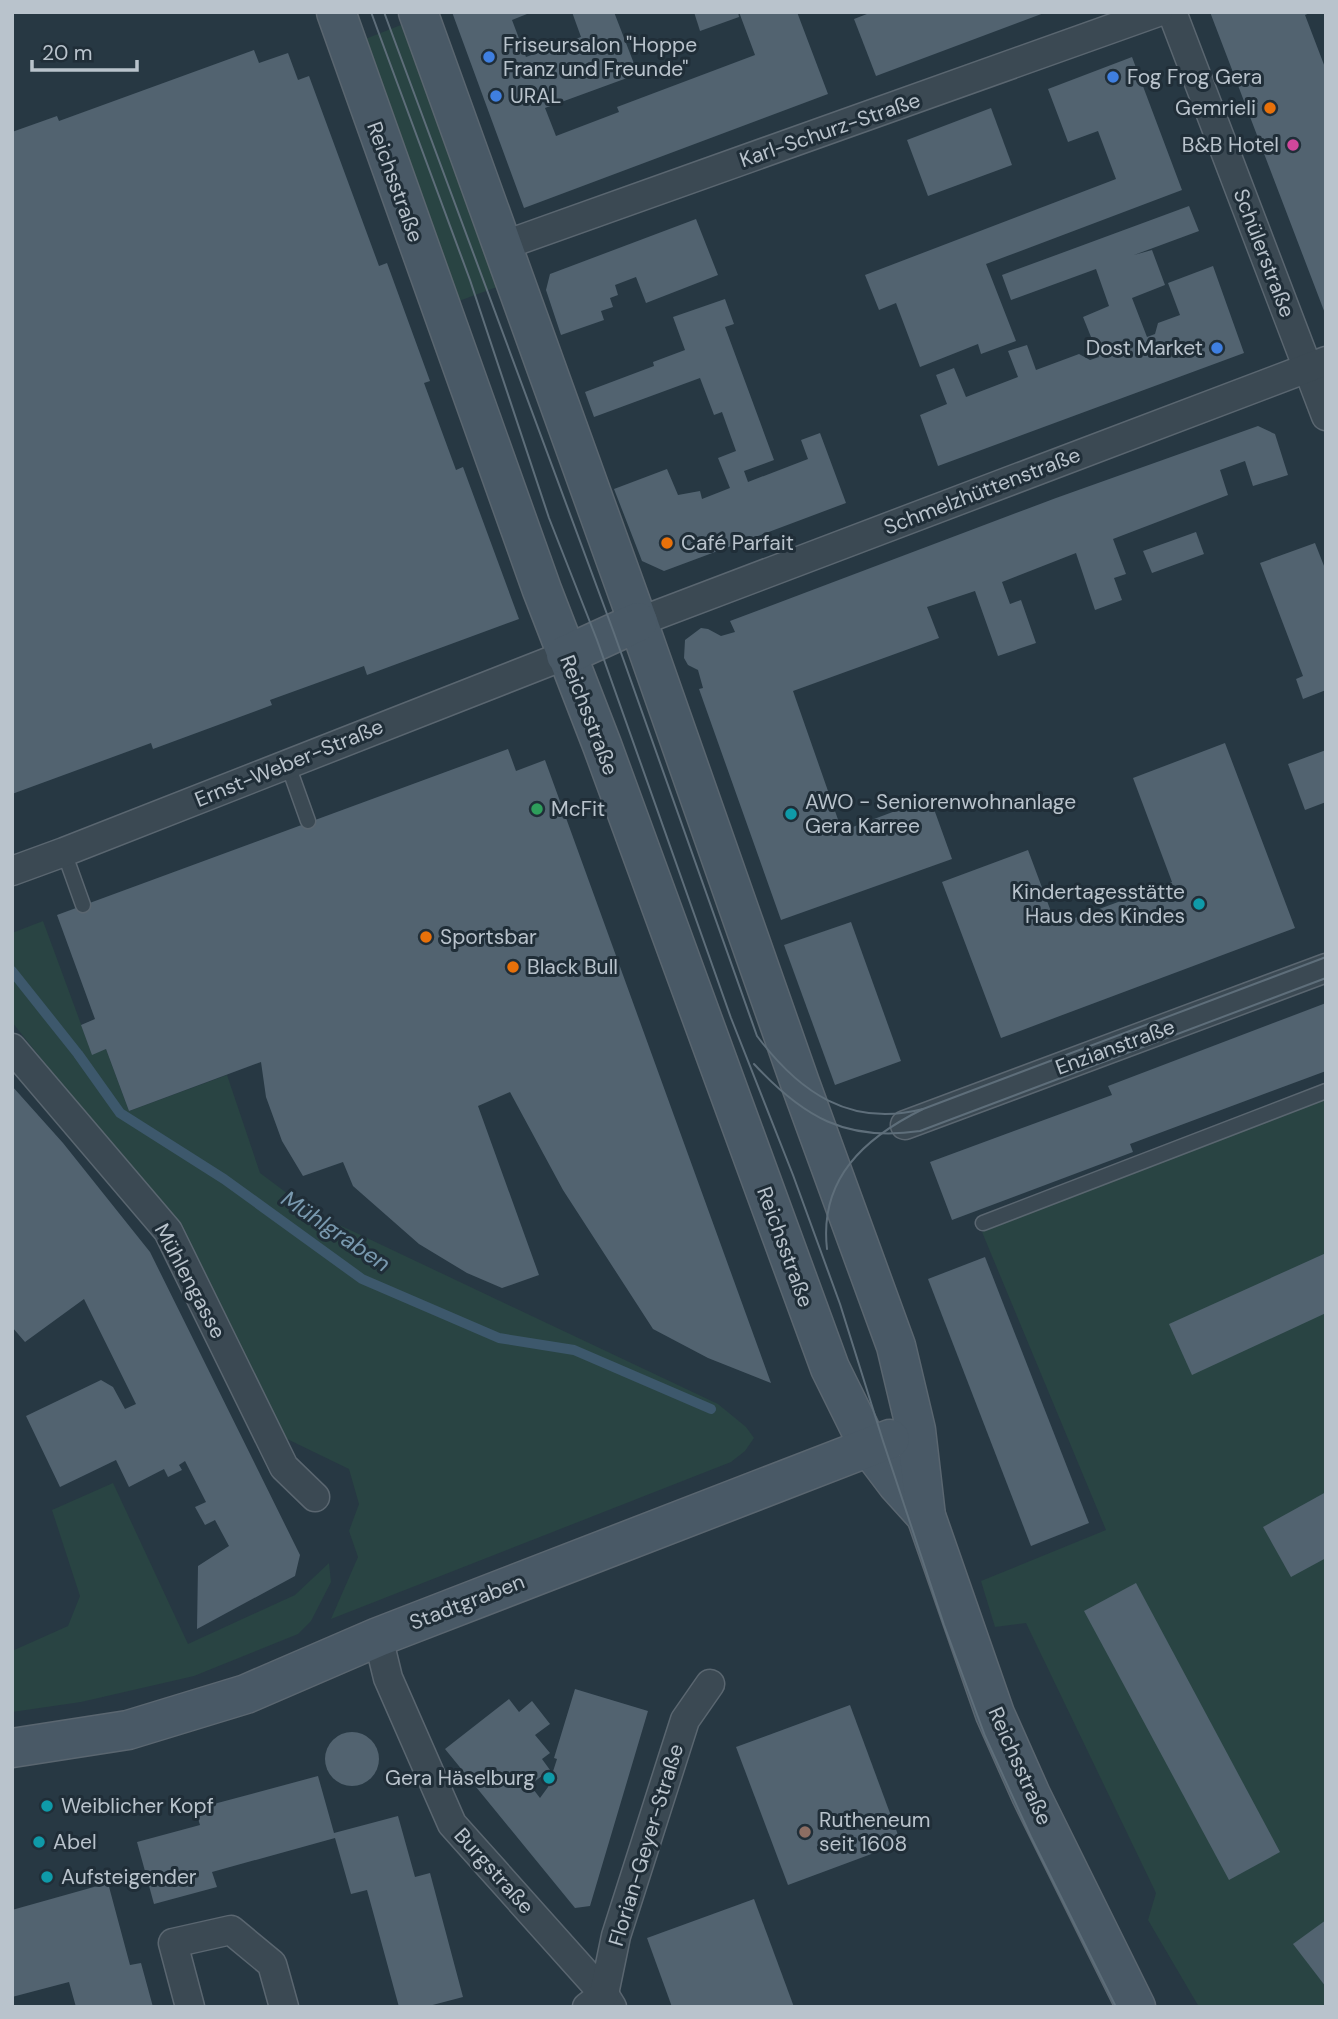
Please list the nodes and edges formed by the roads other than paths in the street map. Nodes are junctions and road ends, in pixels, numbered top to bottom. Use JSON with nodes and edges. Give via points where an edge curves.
{"nodes":[{"id":1,"x":336,"y":12,"type":"edge"},
{"id":2,"x":418,"y":12,"type":"edge"},
{"id":3,"x":1157,"y":12,"type":"edge"},
{"id":4,"x":1172,"y":12,"type":"edge"},
{"id":5,"x":502,"y":246,"type":"junction"},
{"id":6,"x":1317,"y":365,"type":"edge"},
{"id":7,"x":1326,"y":416,"type":"edge"},
{"id":8,"x":638,"y":622,"type":"junction"},
{"id":9,"x":566,"y":654,"type":"junction"},
{"id":10,"x":288,"y":765,"type":"junction"},
{"id":11,"x":308,"y":821,"type":"dead end"},
{"id":12,"x":64,"y":852,"type":"junction"},
{"id":13,"x":12,"y":871,"type":"edge"},
{"id":14,"x":83,"y":905,"type":"dead end"},
{"id":15,"x":1326,"y":968,"type":"edge"},
{"id":16,"x":12,"y":1048,"type":"edge"},
{"id":17,"x":1326,"y":1091,"type":"edge"},
{"id":18,"x":905,"y":1125,"type":"dead end"},
{"id":19,"x":983,"y":1223,"type":"dead end"},
{"id":20,"x":916,"y":1430,"type":"junction"},
{"id":21,"x":869,"y":1447,"type":"junction"},
{"id":22,"x":315,"y":1497,"type":"dead end"},
{"id":23,"x":926,"y":1516,"type":"junction"},
{"id":24,"x":378,"y":1637,"type":"junction"},
{"id":25,"x":710,"y":1684,"type":"dead end"},
{"id":26,"x":12,"y":1748,"type":"edge"},
{"id":27,"x":601,"y":2002,"type":"edge"},
{"id":28,"x":190,"y":2007,"type":"edge"},
{"id":29,"x":284,"y":2007,"type":"edge"},
{"id":30,"x":1136,"y":2007,"type":"edge"}],
"edges":[{"from":1,"to":9,"type":"main road","name":"Reichsstraße"},
{"from":2,"to":5,"type":"main road","name":"Reichsstraße"},
{"from":3,"to":5,"type":"street","name":"Karl-Schurz-Straße"},
{"from":4,"to":6,"type":"street","name":"Schülerstraße"},
{"from":5,"to":8,"type":"main road","name":"Reichsstraße"},
{"from":6,"to":7,"type":"street","name":"Schülerstraße"},
{"from":6,"to":8,"type":"street","name":"Schmelzhüttenstraße"},
{"from":8,"to":9,"type":"main road"},
{"from":8,"to":20,"type":"main road","name":"Reichsstraße","via":[[896,1346]]},
{"from":9,"to":10,"type":"street","name":"Ernst-Weber-Straße"},
{"from":9,"to":21,"type":"main road","name":"Reichsstraße","via":[[826,1360]]},
{"from":10,"to":11,"type":"lane"},
{"from":10,"to":12,"type":"street","name":"Ernst-Weber-Straße"},
{"from":12,"to":13,"type":"street","name":"Ernst-Weber-Straße"},
{"from":12,"to":14,"type":"lane"},
{"from":15,"to":18,"type":"street","name":"Enzianstraße"},
{"from":16,"to":22,"type":"street","name":"Mühlengasse","via":[[168,1231],[284,1467]]},
{"from":17,"to":19,"type":"lane"},
{"from":20,"to":21,"type":"main road","name":"Stadtgraben"},
{"from":20,"to":23,"type":"main road","name":"Reichsstraße"},
{"from":21,"to":23,"type":"main road","name":"Reichsstraße"},
{"from":21,"to":24,"type":"main road","name":"Stadtgraben"},
{"from":23,"to":30,"type":"main road","name":"Reichsstraße","via":[[995,1714]]},
{"from":24,"to":26,"type":"main road","name":"Stadtgraben","via":[[246,1693],[128,1730]]},
{"from":24,"to":27,"type":"street","name":"Burgstraße","via":[[388,1678],[452,1824]]},
{"from":25,"to":27,"type":"street","name":"Florian-Geyer-Straße","via":[[685,1720],[616,1936]]},
{"from":28,"to":29,"type":"street","via":[[173,1943],[231,1930],[272,1964]]}]}
